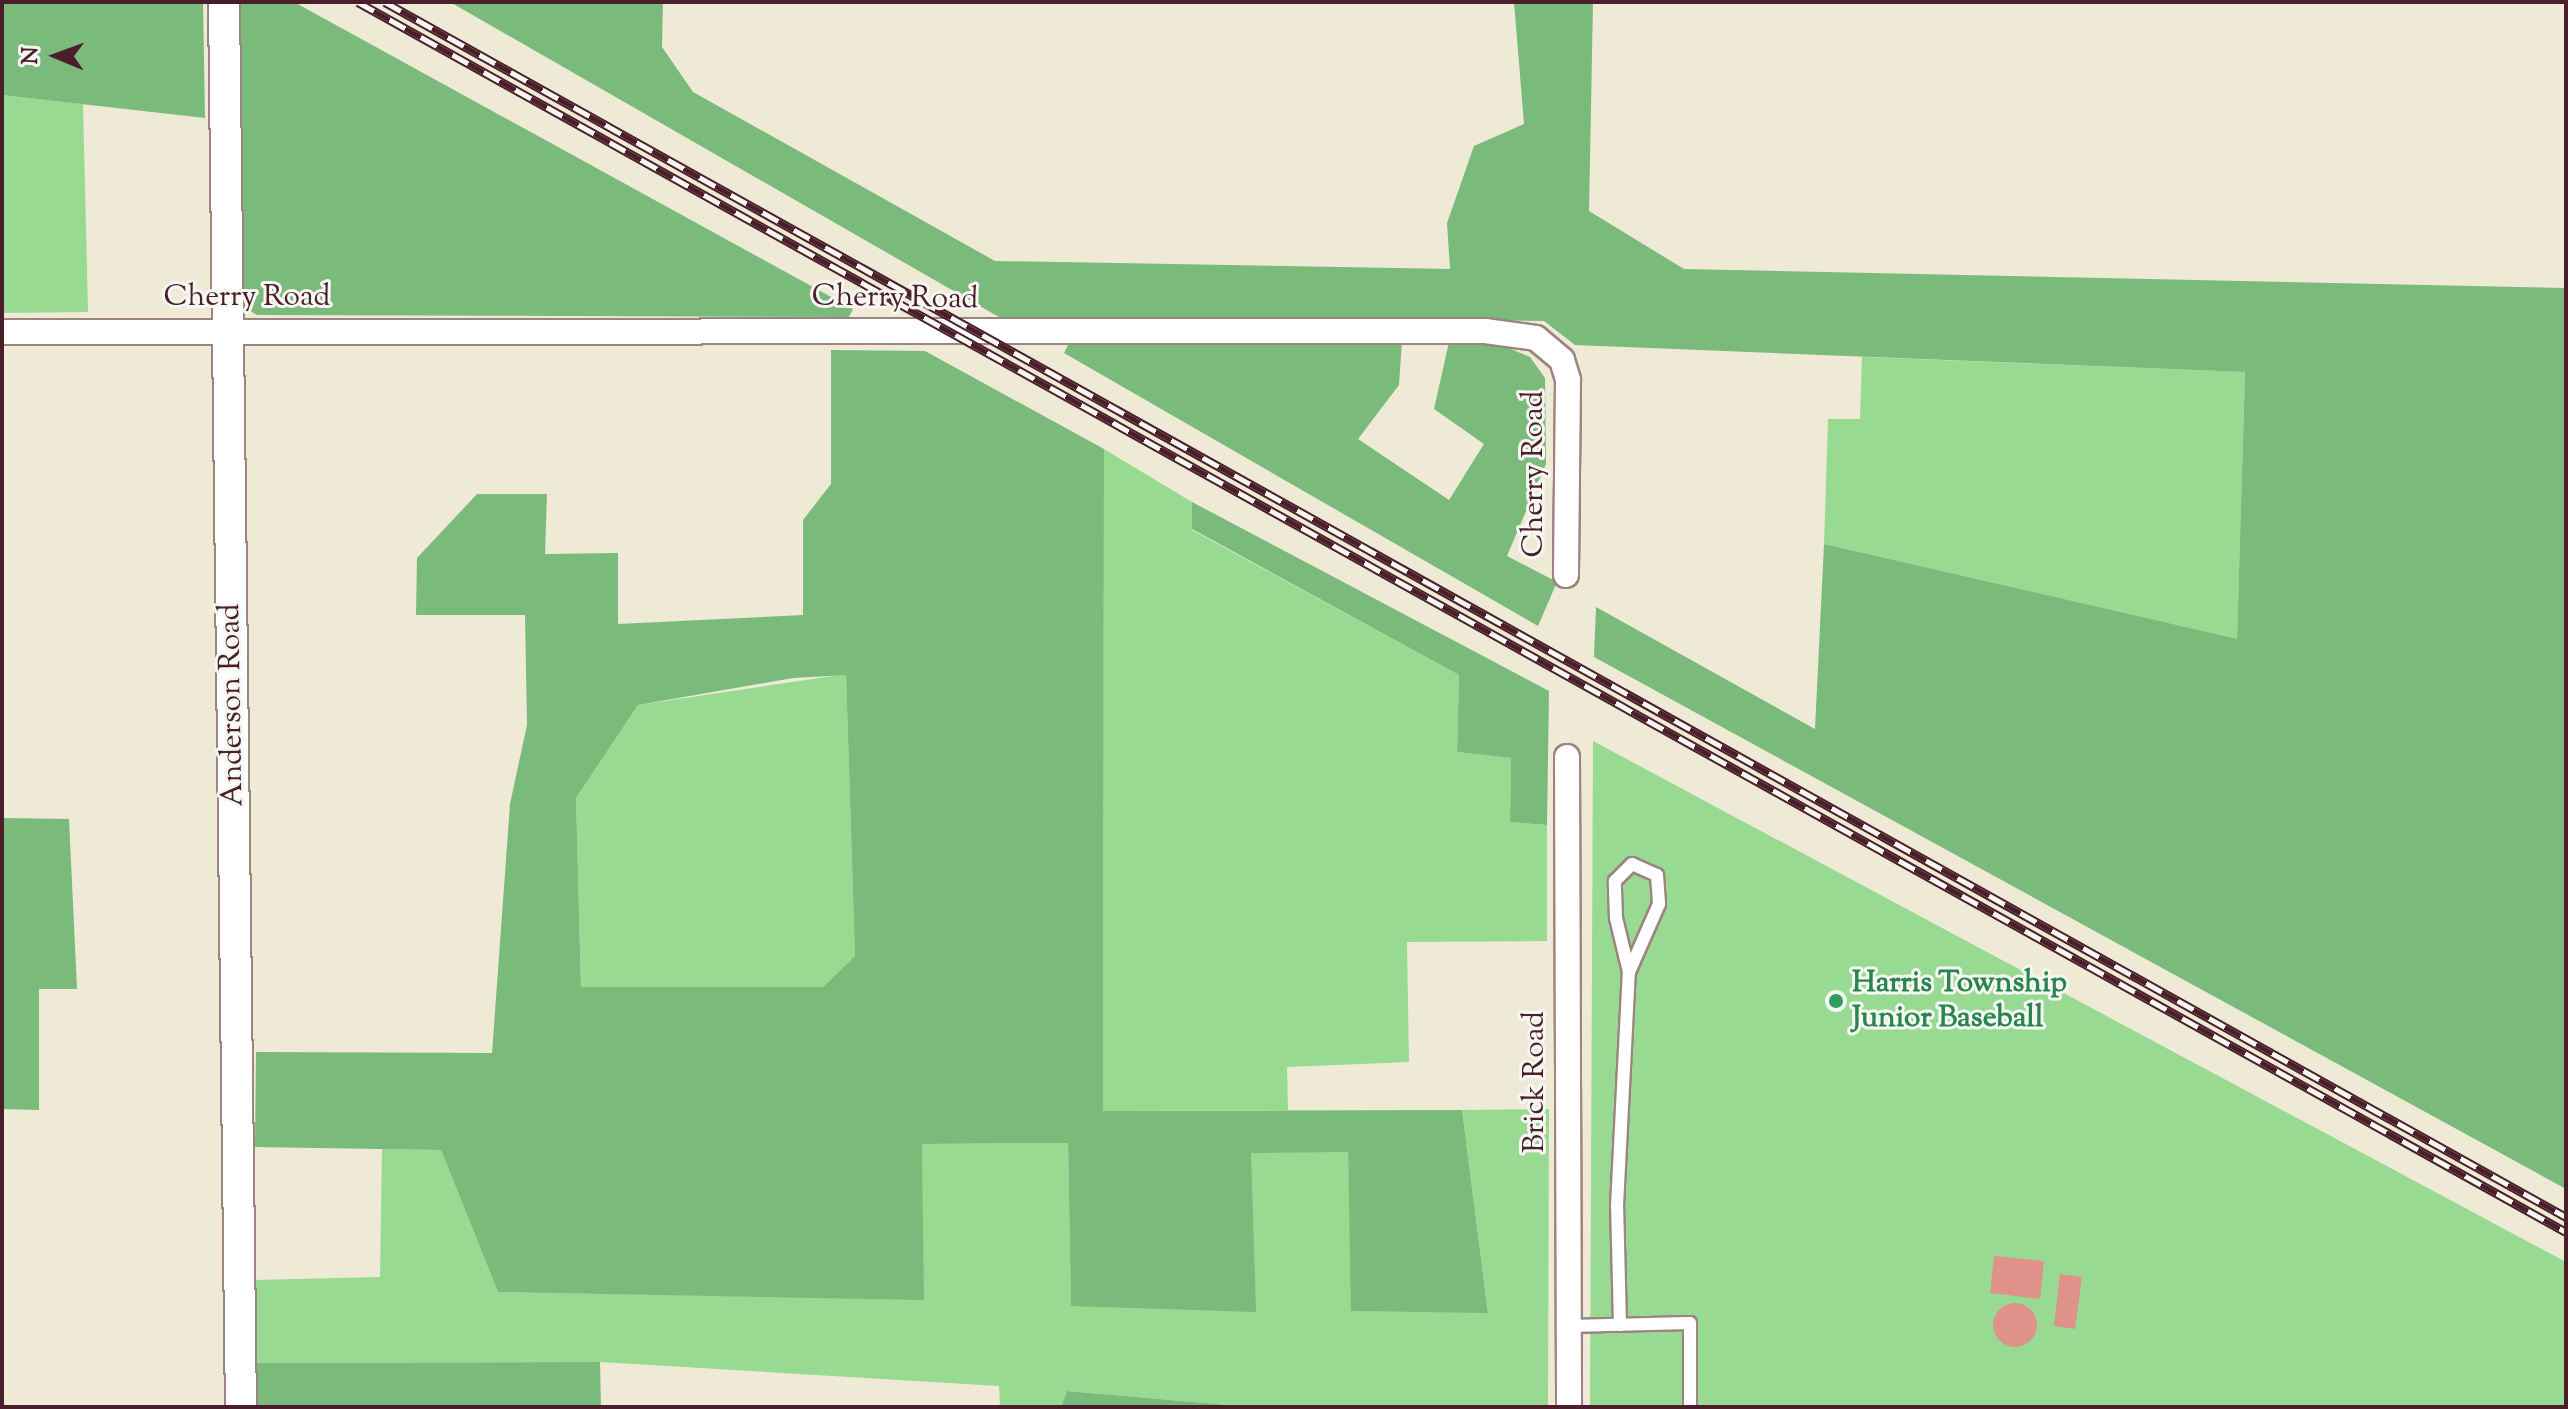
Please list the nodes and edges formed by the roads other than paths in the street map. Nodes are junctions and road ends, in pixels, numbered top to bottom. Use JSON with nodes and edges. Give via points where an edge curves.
{"nodes":[{"id":1,"x":224,"y":2,"type":"edge"},
{"id":2,"x":228,"y":330,"type":"junction"},
{"id":3,"x":2,"y":332,"type":"edge"},
{"id":4,"x":1566,"y":575,"type":"dead end"},
{"id":5,"x":1567,"y":757,"type":"dead end"},
{"id":6,"x":1629,"y":972,"type":"junction"},
{"id":7,"x":1620,"y":1325,"type":"junction"},
{"id":8,"x":1569,"y":1326,"type":"junction"},
{"id":9,"x":241,"y":1407,"type":"edge"},
{"id":10,"x":1569,"y":1407,"type":"edge"},
{"id":11,"x":1690,"y":1407,"type":"edge"}],
"edges":[{"from":1,"to":2,"type":"street","name":"Anderson Road"},
{"from":2,"to":3,"type":"street","name":"Cherry Road"},
{"from":2,"to":4,"type":"street","name":"Cherry Road","via":[[1485,331],[1536,338],[1562,360],[1568,380]]},
{"from":2,"to":9,"type":"street","name":"Anderson Road"},
{"from":5,"to":8,"type":"street","name":"Brick Road"},
{"from":6,"to":6,"type":"lane","via":[[1616,918],[1615,881],[1632,864],[1657,875],[1659,904]]},
{"from":6,"to":7,"type":"lane","via":[[1617,1206]]},
{"from":7,"to":8,"type":"lane"},
{"from":7,"to":11,"type":"lane","via":[[1690,1323]]},
{"from":8,"to":10,"type":"street","name":"Brick Road"}]}
